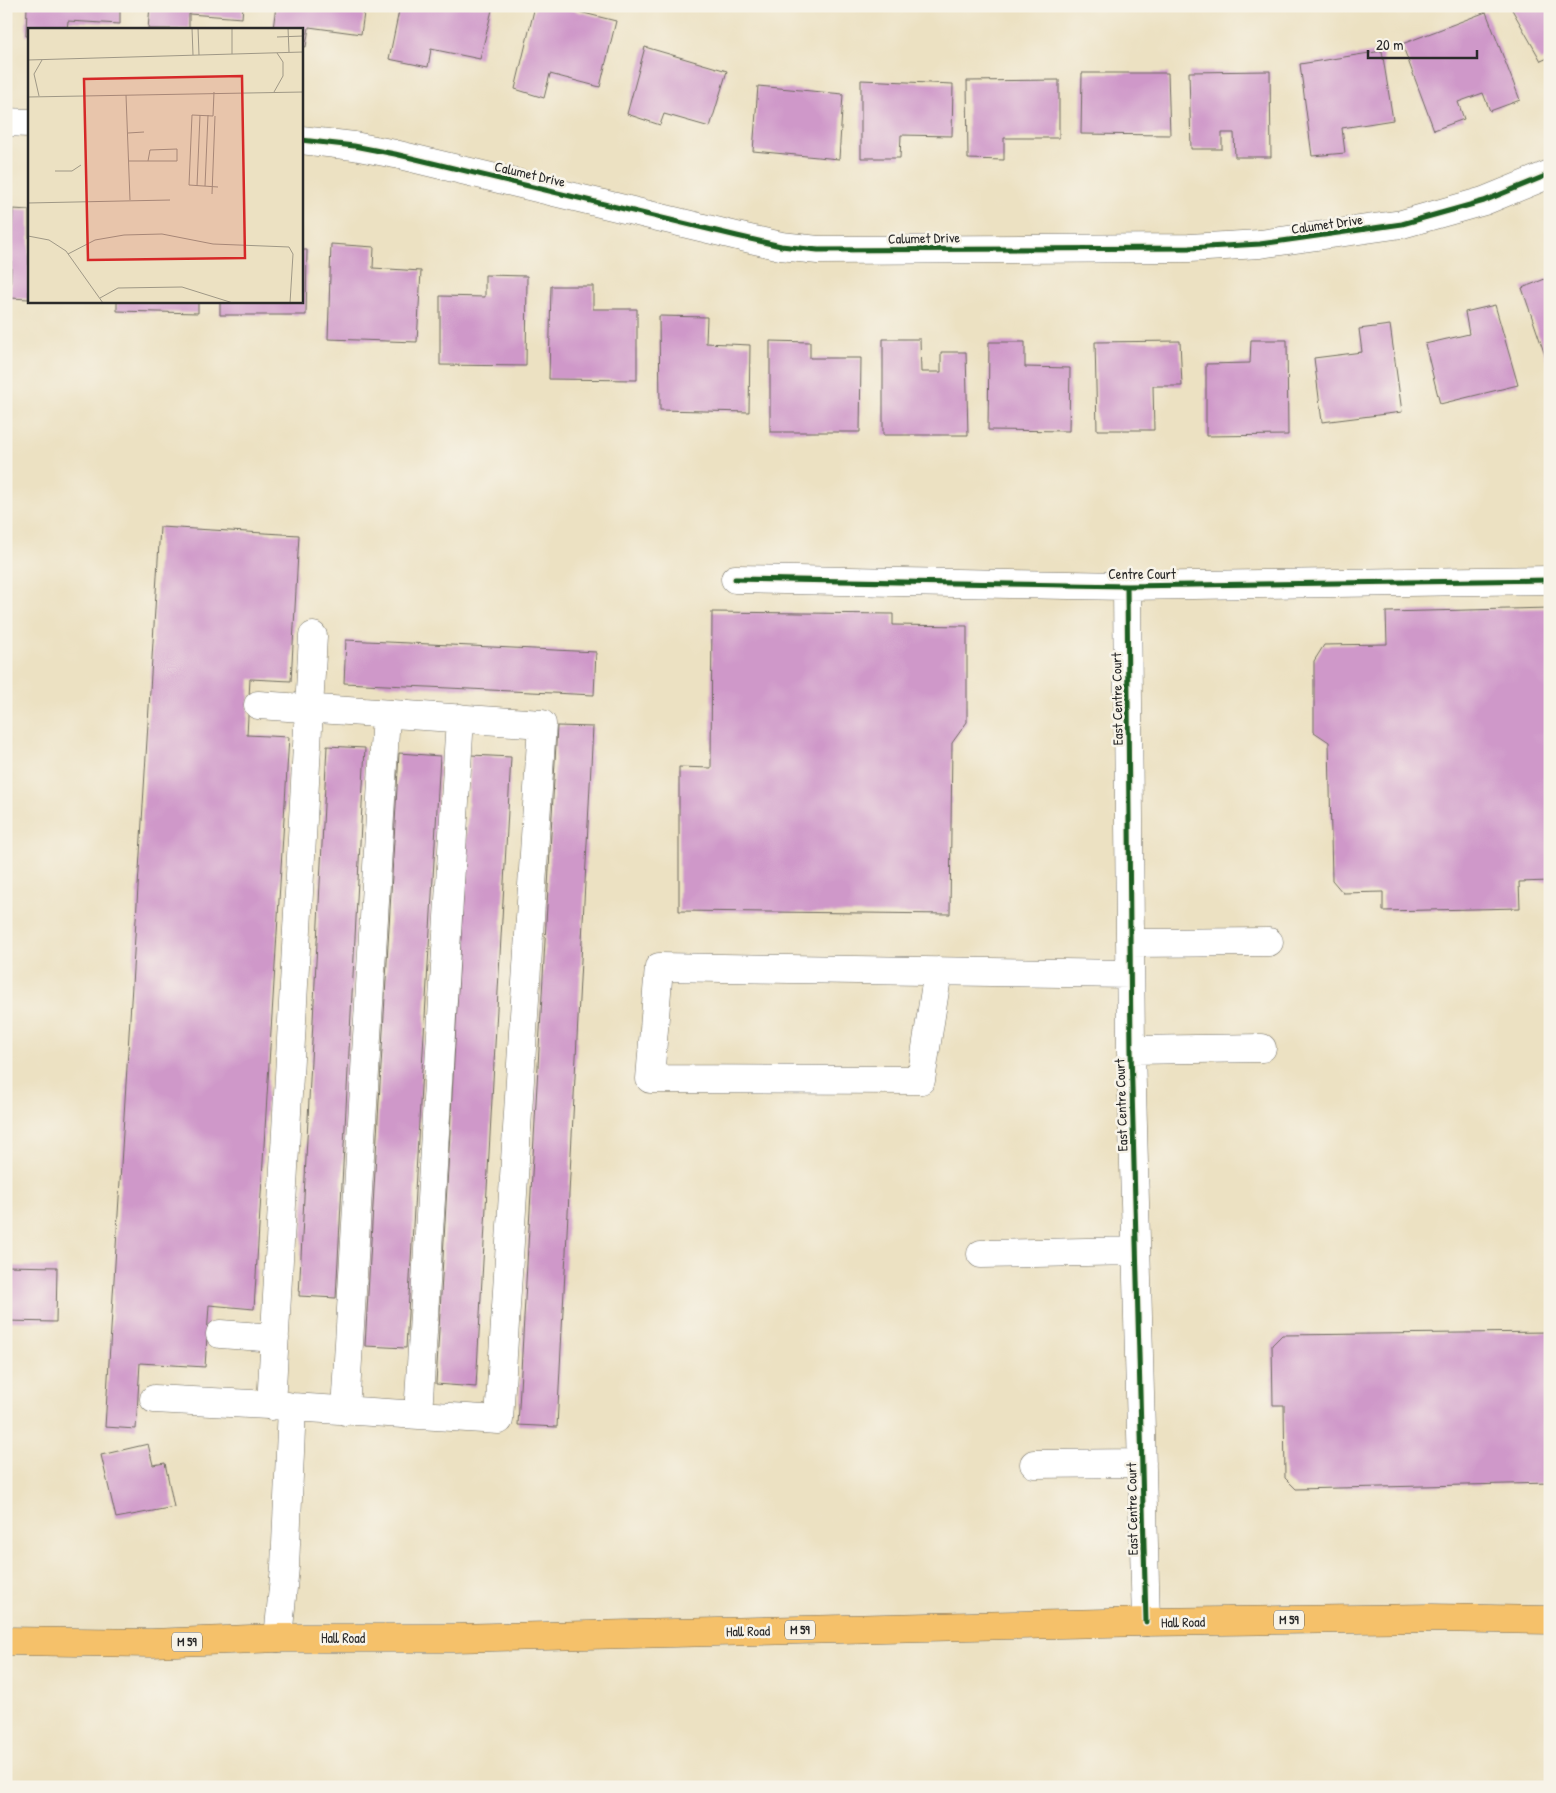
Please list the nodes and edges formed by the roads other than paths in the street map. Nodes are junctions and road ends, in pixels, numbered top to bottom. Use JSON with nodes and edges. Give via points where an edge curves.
{"nodes":[{"id":1,"x":6,"y":122,"type":"edge"},
{"id":2,"x":28,"y":123,"type":"edge"},
{"id":3,"x":302,"y":140,"type":"edge"},
{"id":4,"x":1550,"y":174,"type":"edge"},
{"id":5,"x":735,"y":580,"type":"dead end"},
{"id":6,"x":1550,"y":580,"type":"edge"},
{"id":7,"x":1127,"y":586,"type":"junction"},
{"id":8,"x":313,"y":636,"type":"dead end"},
{"id":9,"x":258,"y":705,"type":"dead end"},
{"id":10,"x":310,"y":709,"type":"junction"},
{"id":11,"x":386,"y":714,"type":"junction"},
{"id":12,"x":460,"y":718,"type":"junction"},
{"id":13,"x":1269,"y":942,"type":"dead end"},
{"id":14,"x":1130,"y":943,"type":"junction"},
{"id":15,"x":938,"y":972,"type":"junction"},
{"id":16,"x":1130,"y":974,"type":"junction"},
{"id":17,"x":1262,"y":1048,"type":"dead end"},
{"id":18,"x":1131,"y":1050,"type":"junction"},
{"id":19,"x":1136,"y":1251,"type":"junction"},
{"id":20,"x":981,"y":1254,"type":"dead end"},
{"id":21,"x":220,"y":1334,"type":"dead end"},
{"id":22,"x":275,"y":1338,"type":"junction"},
{"id":23,"x":154,"y":1399,"type":"dead end"},
{"id":24,"x":282,"y":1406,"type":"junction"},
{"id":25,"x":345,"y":1410,"type":"junction"},
{"id":26,"x":418,"y":1416,"type":"junction"},
{"id":27,"x":1142,"y":1463,"type":"junction"},
{"id":28,"x":1034,"y":1464,"type":"dead end"},
{"id":29,"x":1550,"y":1620,"type":"edge"},
{"id":30,"x":1146,"y":1622,"type":"junction"},
{"id":31,"x":278,"y":1638,"type":"junction"},
{"id":32,"x":6,"y":1641,"type":"edge"}],
"edges":[{"from":1,"to":2,"type":"street"},
{"from":3,"to":4,"type":"street","name":"Calumet Drive","via":[[395,154],[781,246],[818,250],[1188,248],[1260,244],[1402,224],[1484,200]]},
{"from":5,"to":7,"type":"street","name":"Centre Court"},
{"from":6,"to":7,"type":"street","name":"Centre Court"},
{"from":7,"to":14,"type":"street","name":"East Centre Court"},
{"from":8,"to":10,"type":"street"},
{"from":9,"to":10,"type":"street"},
{"from":10,"to":11,"type":"street"},
{"from":10,"to":22,"type":"street"},
{"from":11,"to":12,"type":"street"},
{"from":11,"to":25,"type":"street"},
{"from":12,"to":26,"type":"street"},
{"from":12,"to":26,"type":"street","via":[[542,724],[498,1420]]},
{"from":13,"to":14,"type":"street"},
{"from":14,"to":16,"type":"street","name":"East Centre Court"},
{"from":15,"to":15,"type":"street","via":[[659,967],[650,1079],[921,1080]]},
{"from":15,"to":16,"type":"street"},
{"from":16,"to":18,"type":"street","name":"East Centre Court"},
{"from":17,"to":18,"type":"street"},
{"from":18,"to":19,"type":"street","name":"East Centre Court"},
{"from":19,"to":20,"type":"street"},
{"from":19,"to":27,"type":"street","name":"East Centre Court"},
{"from":21,"to":22,"type":"street"},
{"from":22,"to":24,"type":"street"},
{"from":23,"to":24,"type":"street"},
{"from":24,"to":25,"type":"street"},
{"from":24,"to":31,"type":"street","via":[[285,1566]]},
{"from":25,"to":26,"type":"street"},
{"from":27,"to":28,"type":"street"},
{"from":27,"to":30,"type":"street","name":"East Centre Court"},
{"from":29,"to":30,"type":"highway","name":"Hall Road","number":"M 59","via":[[1432,1618]]},
{"from":30,"to":31,"type":"highway","name":"Hall Road","number":"M 59","via":[[454,1638]]},
{"from":31,"to":32,"type":"highway","name":"Hall Road","number":"M 59","via":[[151,1643]]}]}
